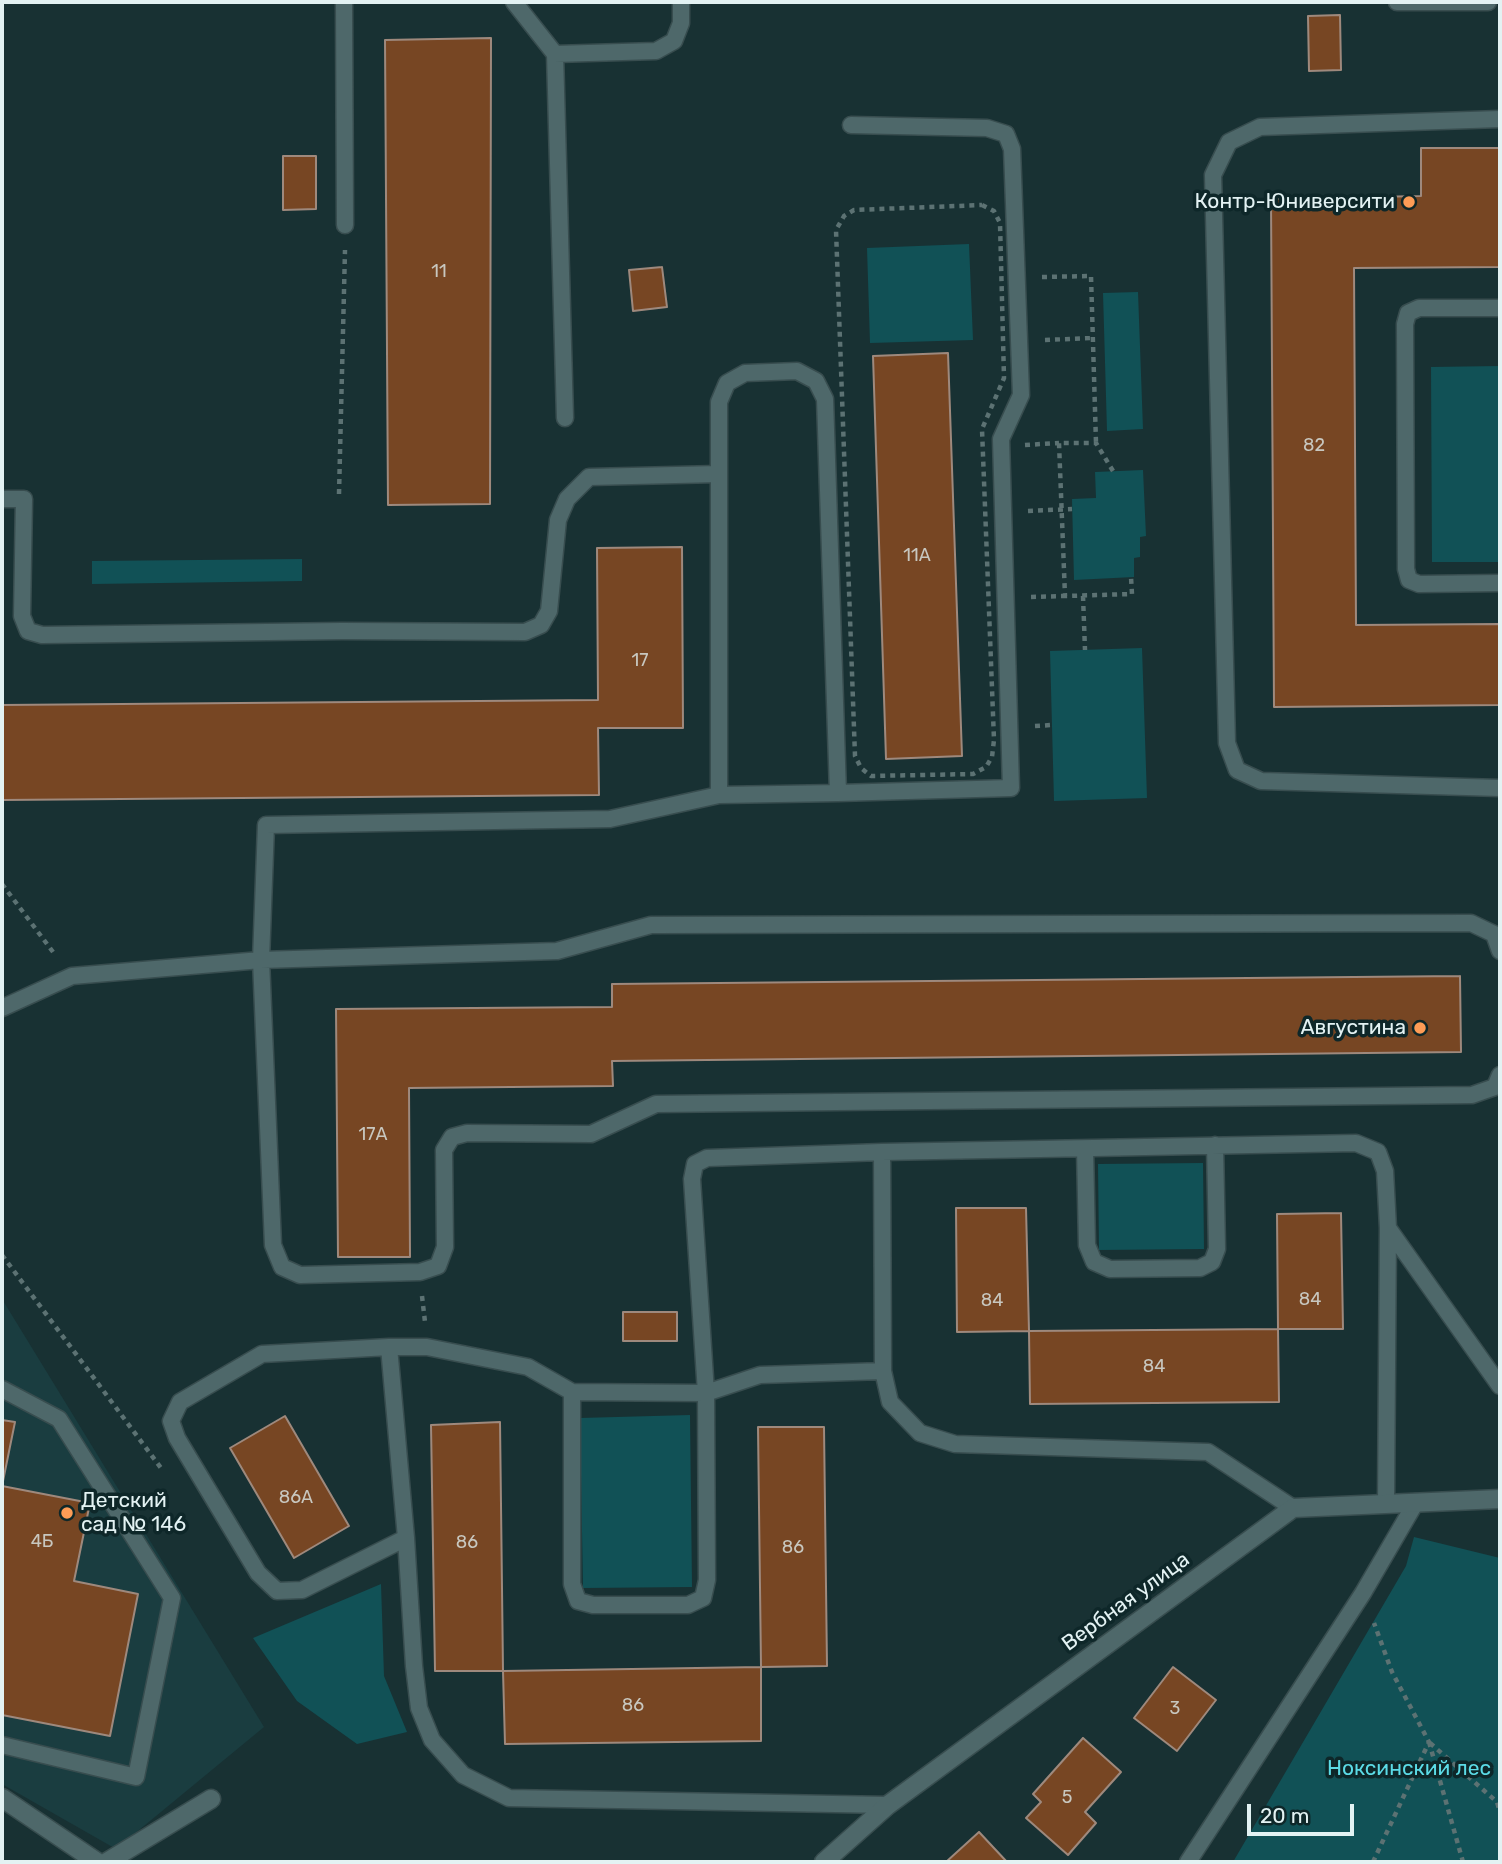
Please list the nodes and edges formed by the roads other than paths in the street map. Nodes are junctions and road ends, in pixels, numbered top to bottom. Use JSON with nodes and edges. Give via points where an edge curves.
{"nodes":[{"id":1,"x":344,"y":2,"type":"edge"},
{"id":2,"x":514,"y":2,"type":"edge"},
{"id":3,"x":681,"y":2,"type":"edge"},
{"id":4,"x":1397,"y":2,"type":"edge"},
{"id":5,"x":1488,"y":2,"type":"edge"},
{"id":6,"x":555,"y":54,"type":"junction"},
{"id":7,"x":1500,"y":119,"type":"edge"},
{"id":8,"x":851,"y":125,"type":"dead end"},
{"id":9,"x":345,"y":225,"type":"road end"},
{"id":10,"x":1500,"y":308,"type":"edge"},
{"id":11,"x":565,"y":418,"type":"dead end"},
{"id":12,"x":719,"y":474,"type":"junction"},
{"id":13,"x":2,"y":499,"type":"edge"},
{"id":14,"x":1500,"y":583,"type":"edge"},
{"id":15,"x":1500,"y":788,"type":"edge"},
{"id":16,"x":838,"y":793,"type":"junction"},
{"id":17,"x":719,"y":795,"type":"junction"},
{"id":18,"x":1500,"y":951,"type":"edge"},
{"id":19,"x":261,"y":960,"type":"junction"},
{"id":20,"x":2,"y":1008,"type":"edge"},
{"id":21,"x":1500,"y":1075,"type":"edge"},
{"id":22,"x":1215,"y":1145,"type":"junction"},
{"id":23,"x":1085,"y":1149,"type":"junction"},
{"id":24,"x":882,"y":1152,"type":"junction"},
{"id":25,"x":1388,"y":1228,"type":"junction"},
{"id":26,"x":389,"y":1347,"type":"junction"},
{"id":27,"x":883,"y":1371,"type":"junction"},
{"id":28,"x":1500,"y":1386,"type":"edge"},
{"id":29,"x":2,"y":1389,"type":"edge"},
{"id":30,"x":572,"y":1392,"type":"junction"},
{"id":31,"x":706,"y":1393,"type":"junction"},
{"id":32,"x":1500,"y":1499,"type":"edge"},
{"id":33,"x":1416,"y":1502,"type":"junction"},
{"id":34,"x":1387,"y":1504,"type":"junction"},
{"id":35,"x":1293,"y":1508,"type":"junction"},
{"id":36,"x":406,"y":1538,"type":"junction"},
{"id":37,"x":2,"y":1745,"type":"edge"},
{"id":38,"x":2,"y":1798,"type":"edge"},
{"id":39,"x":211,"y":1799,"type":"dead end"},
{"id":40,"x":888,"y":1805,"type":"junction"},
{"id":41,"x":97,"y":1862,"type":"edge"},
{"id":42,"x":107,"y":1862,"type":"edge"},
{"id":43,"x":824,"y":1862,"type":"edge"},
{"id":44,"x":1188,"y":1862,"type":"edge"}],
"edges":[{"from":1,"to":9,"type":"lane"},
{"from":2,"to":6,"type":"lane"},
{"from":3,"to":6,"type":"lane","via":[[681,23],[674,41],[656,51]]},
{"from":4,"to":5,"type":"lane"},
{"from":6,"to":11,"type":"lane"},
{"from":7,"to":15,"type":"lane","via":[[1260,127],[1229,142],[1213,175],[1227,743],[1237,770],[1261,781]]},
{"from":8,"to":16,"type":"lane","via":[[987,128],[1006,134],[1012,149],[1021,395],[1001,439],[1011,788]]},
{"from":10,"to":14,"type":"lane","via":[[1419,309],[1408,313],[1405,338],[1409,580],[1419,584]]},
{"from":12,"to":13,"type":"lane","via":[[589,477],[567,499],[558,520],[548,611],[541,625],[525,632],[41,635],[28,631],[22,616],[23,499]]},
{"from":12,"to":16,"type":"lane","via":[[719,402],[727,383],[745,373],[797,371],[816,381],[825,398]]},
{"from":12,"to":17,"type":"lane"},
{"from":16,"to":17,"type":"lane"},
{"from":17,"to":19,"type":"lane","via":[[610,819],[266,825]]},
{"from":18,"to":19,"type":"lane","via":[[1494,934],[1471,923],[651,925],[557,951]]},
{"from":19,"to":20,"type":"lane","via":[[72,976]]},
{"from":19,"to":21,"type":"lane","via":[[273,1245],[282,1267],[300,1275],[420,1272],[438,1266],[445,1247],[444,1150],[452,1137],[467,1133],[591,1134],[656,1104],[1472,1095],[1495,1087]]},
{"from":22,"to":23,"type":"lane"},
{"from":22,"to":23,"type":"lane","via":[[1217,1249],[1212,1262],[1200,1268],[1110,1269],[1094,1262],[1087,1245]]},
{"from":22,"to":25,"type":"lane","via":[[1356,1143],[1378,1152],[1385,1171]]},
{"from":23,"to":24,"type":"lane"},
{"from":24,"to":27,"type":"lane"},
{"from":24,"to":31,"type":"lane","via":[[707,1158],[695,1164],[692,1179]]},
{"from":25,"to":28,"type":"lane"},
{"from":25,"to":34,"type":"lane"},
{"from":26,"to":30,"type":"lane","via":[[427,1347],[528,1367]]},
{"from":26,"to":36,"type":"lane"},
{"from":26,"to":36,"type":"lane","via":[[262,1354],[180,1402],[172,1421],[177,1438],[258,1573],[277,1591],[302,1590]]},
{"from":27,"to":31,"type":"lane","via":[[760,1375]]},
{"from":27,"to":35,"type":"lane","via":[[890,1402],[920,1433],[955,1444],[1208,1452]]},
{"from":29,"to":37,"type":"lane","via":[[59,1419],[172,1598],[136,1777]]},
{"from":30,"to":31,"type":"lane"},
{"from":30,"to":31,"type":"lane","via":[[572,1584],[578,1601],[593,1605],[688,1605],[703,1598],[707,1580]]},
{"from":32,"to":33,"type":"street"},
{"from":33,"to":34,"type":"street"},
{"from":33,"to":44,"type":"lane"},
{"from":34,"to":35,"type":"street"},
{"from":35,"to":40,"type":"street","name":"Вербная улица"},
{"from":36,"to":40,"type":"lane","via":[[419,1708],[432,1740],[463,1775],[509,1798]]},
{"from":38,"to":41,"type":"street"},
{"from":39,"to":42,"type":"street"},
{"from":40,"to":43,"type":"street","name":"Вербная улица"}]}
